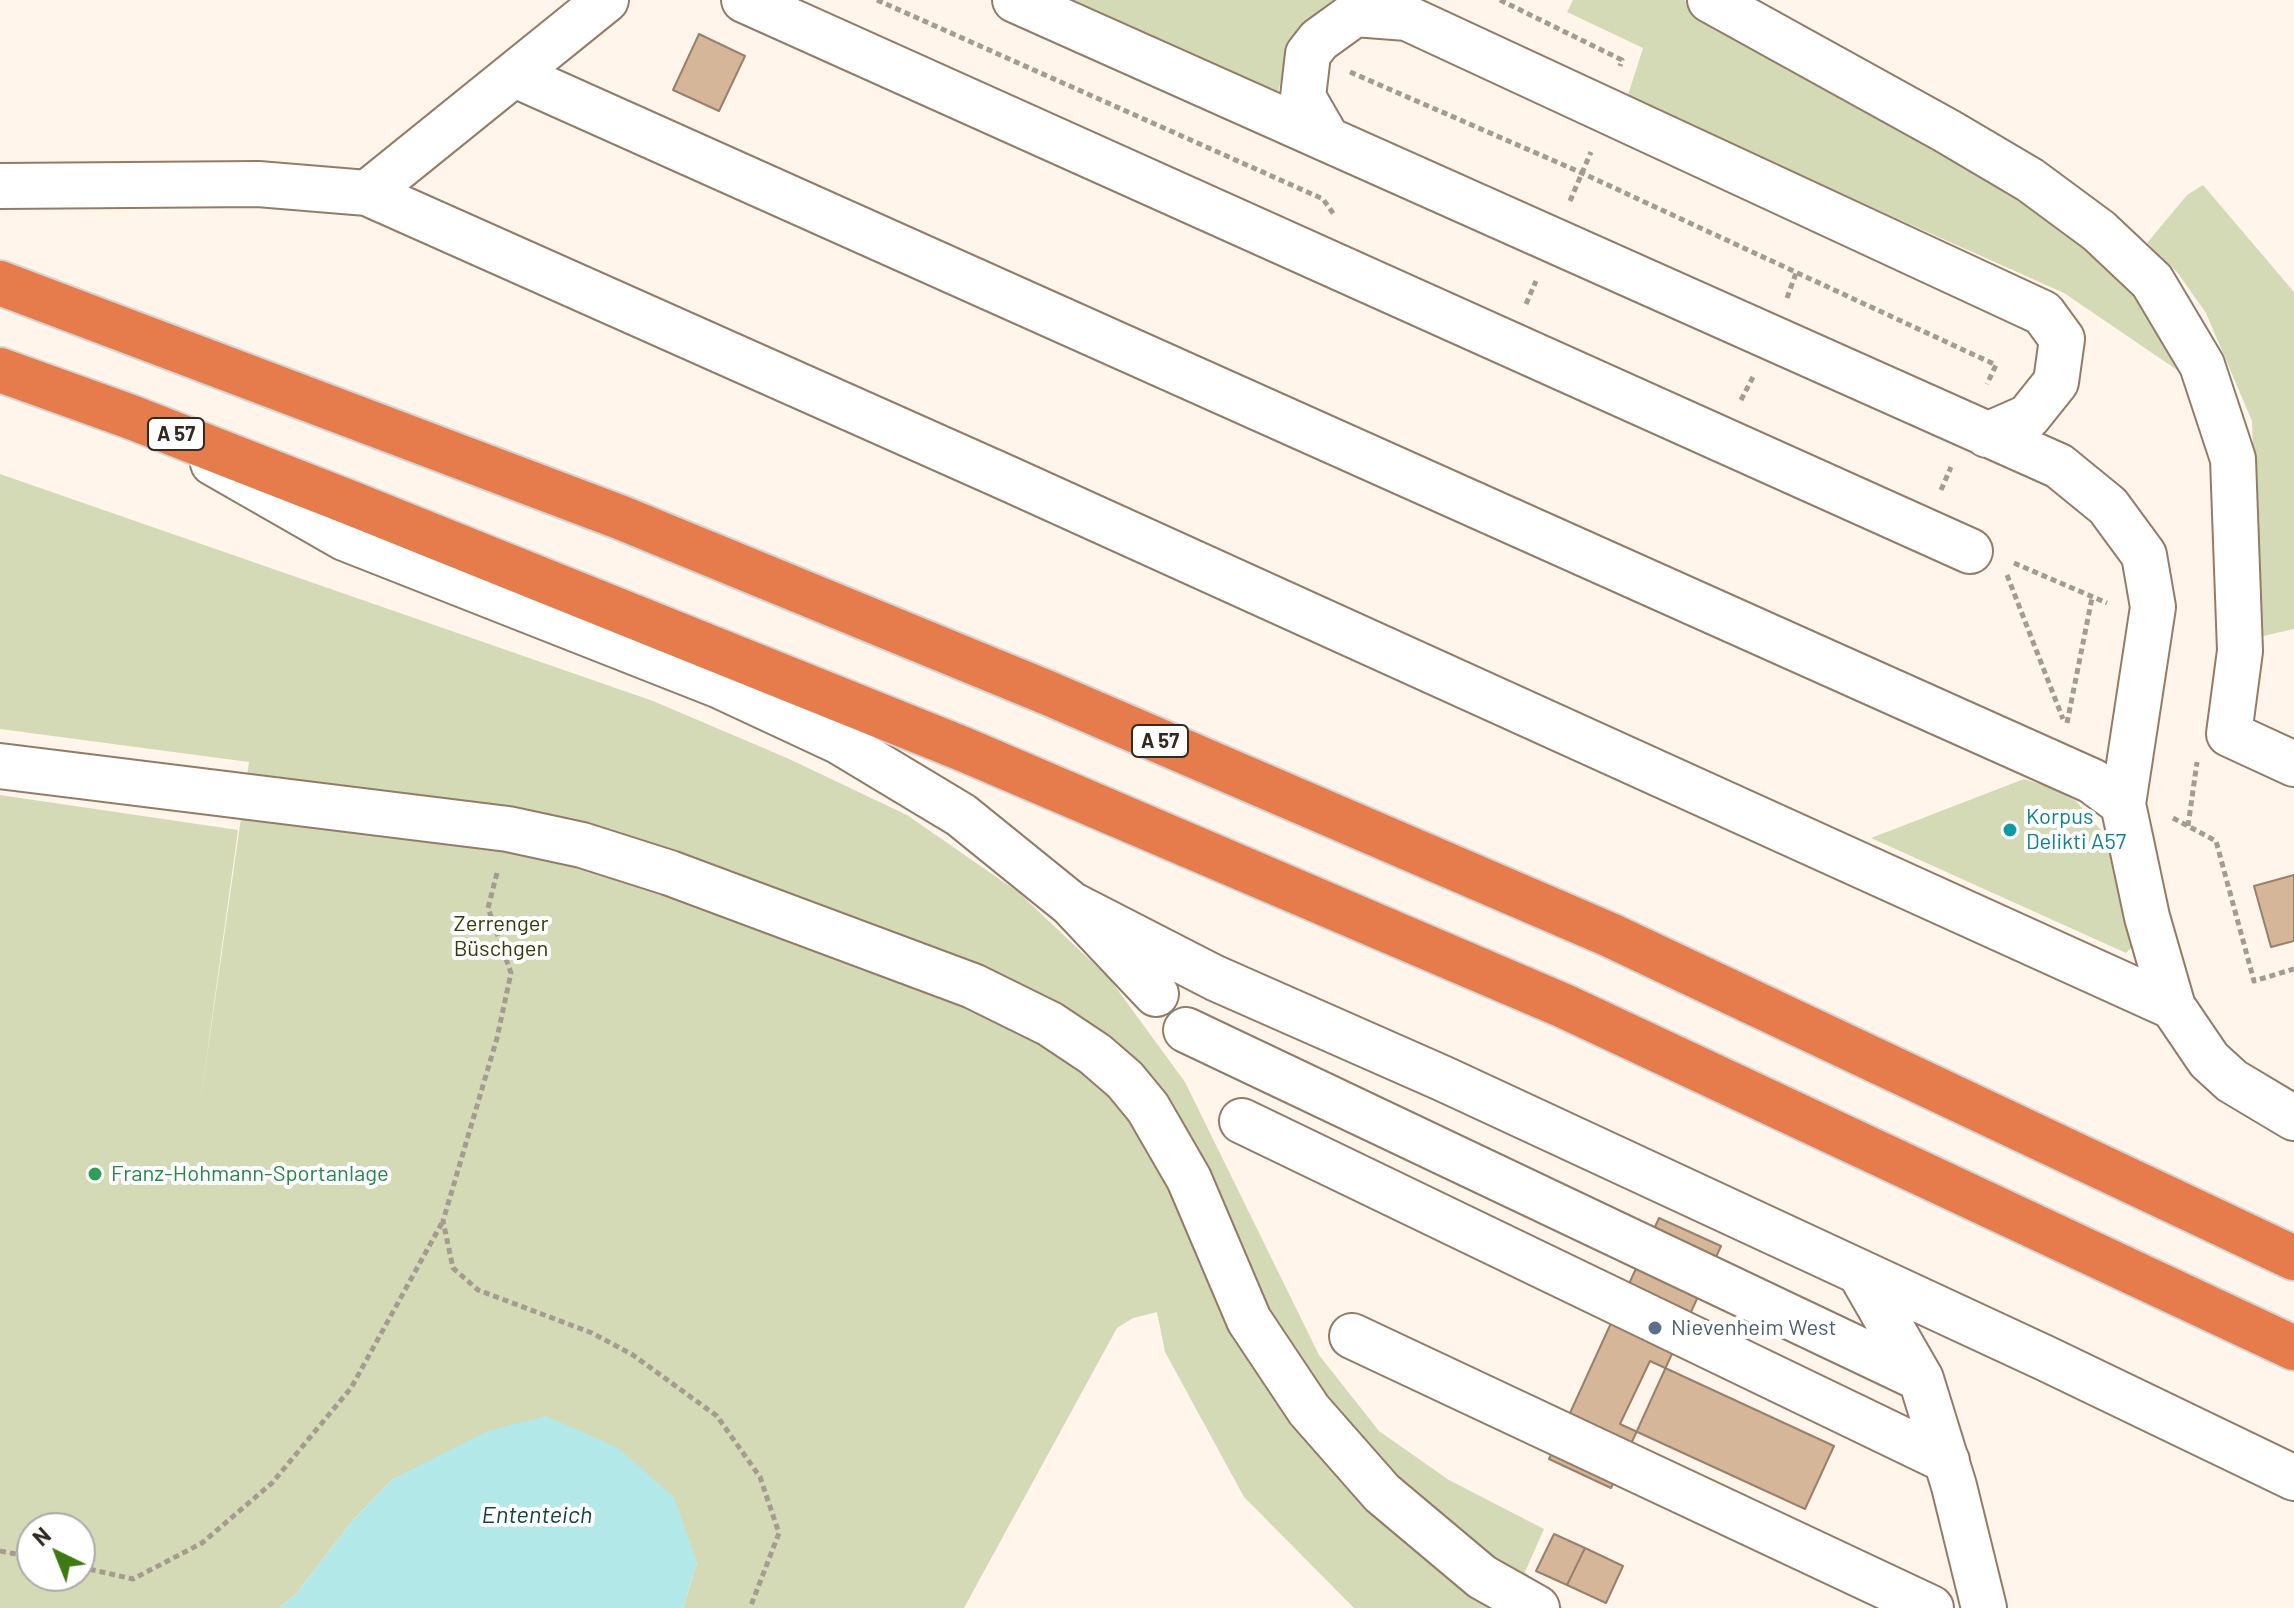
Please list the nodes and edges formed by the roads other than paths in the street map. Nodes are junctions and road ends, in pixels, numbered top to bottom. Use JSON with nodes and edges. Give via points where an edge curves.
{"nodes":[{"id":1,"x":606,"y":0,"type":"edge"},
{"id":2,"x":744,"y":0,"type":"edge"},
{"id":3,"x":1015,"y":0,"type":"edge"},
{"id":4,"x":1710,"y":0,"type":"edge"},
{"id":5,"x":515,"y":75,"type":"junction"},
{"id":6,"x":1326,"y":137,"type":"junction"},
{"id":7,"x":0,"y":186,"type":"edge"},
{"id":8,"x":367,"y":193,"type":"junction"},
{"id":9,"x":0,"y":283,"type":"edge"},
{"id":10,"x":0,"y":370,"type":"edge"},
{"id":11,"x":131,"y":417,"type":"junction"},
{"id":12,"x":1978,"y":430,"type":"junction"},
{"id":13,"x":1970,"y":551,"type":"dead end"},
{"id":14,"x":2294,"y":764,"type":"edge"},
{"id":15,"x":0,"y":766,"type":"edge"},
{"id":16,"x":2123,"y":804,"type":"junction"},
{"id":17,"x":1071,"y":904,"type":"junction"},
{"id":18,"x":1156,"y":994,"type":"dead end"},
{"id":19,"x":2173,"y":1007,"type":"junction"},
{"id":20,"x":1186,"y":1030,"type":"dead end"},
{"id":21,"x":2286,"y":1108,"type":"edge"},
{"id":22,"x":1242,"y":1121,"type":"dead end"},
{"id":23,"x":2294,"y":1258,"type":"edge"},
{"id":24,"x":1860,"y":1273,"type":"junction"},
{"id":25,"x":1352,"y":1336,"type":"dead end"},
{"id":26,"x":2294,"y":1348,"type":"edge"},
{"id":27,"x":1921,"y":1379,"type":"junction"},
{"id":28,"x":1947,"y":1461,"type":"junction"},
{"id":29,"x":2294,"y":1478,"type":"edge"},
{"id":30,"x":1537,"y":1608,"type":"edge"},
{"id":31,"x":1931,"y":1608,"type":"edge"},
{"id":32,"x":1984,"y":1608,"type":"edge"}],
"edges":[{"from":1,"to":5,"type":"lane"},
{"from":2,"to":13,"type":"lane"},
{"from":3,"to":6,"type":"lane"},
{"from":4,"to":14,"type":"lane","via":[[2030,180],[2099,231],[2152,281],[2202,365],[2233,459],[2240,651],[2229,734]]},
{"from":5,"to":8,"type":"lane"},
{"from":5,"to":16,"type":"lane","via":[[2055,764],[2092,781]]},
{"from":6,"to":12,"type":"lane"},
{"from":6,"to":12,"type":"lane","via":[[1303,97],[1308,54],[1355,14],[1407,18],[2043,313],[2062,339],[2056,382],[2028,417]]},
{"from":7,"to":8,"type":"lane","via":[[258,184]]},
{"from":8,"to":19,"type":"lane"},
{"from":9,"to":23,"type":"highway","number":"A 57","via":[[622,518],[1048,693],[1610,935]]},
{"from":10,"to":11,"type":"highway","number":"A 57"},
{"from":11,"to":17,"type":"lane","via":[[344,538],[720,686],[838,741],[961,815]]},
{"from":11,"to":26,"type":"highway","number":"A 57","via":[[963,749],[1549,1000]]},
{"from":12,"to":16,"type":"lane","via":[[2059,466],[2108,506],[2144,555],[2153,607]]},
{"from":15,"to":30,"type":"lane","via":[[508,829],[582,845],[973,986],[1050,1024],[1095,1054],[1148,1108],[1189,1179],[1249,1320],[1309,1410],[1382,1493],[1482,1577]]},
{"from":16,"to":19,"type":"lane"},
{"from":17,"to":18,"type":"lane"},
{"from":17,"to":24,"type":"lane","via":[[1215,978]]},
{"from":19,"to":21,"type":"lane","via":[[2209,1060],[2232,1081]]},
{"from":20,"to":27,"type":"lane"},
{"from":22,"to":28,"type":"lane"},
{"from":24,"to":27,"type":"lane"},
{"from":24,"to":29,"type":"lane"},
{"from":25,"to":31,"type":"lane"},
{"from":27,"to":28,"type":"lane"},
{"from":28,"to":32,"type":"lane"}]}
